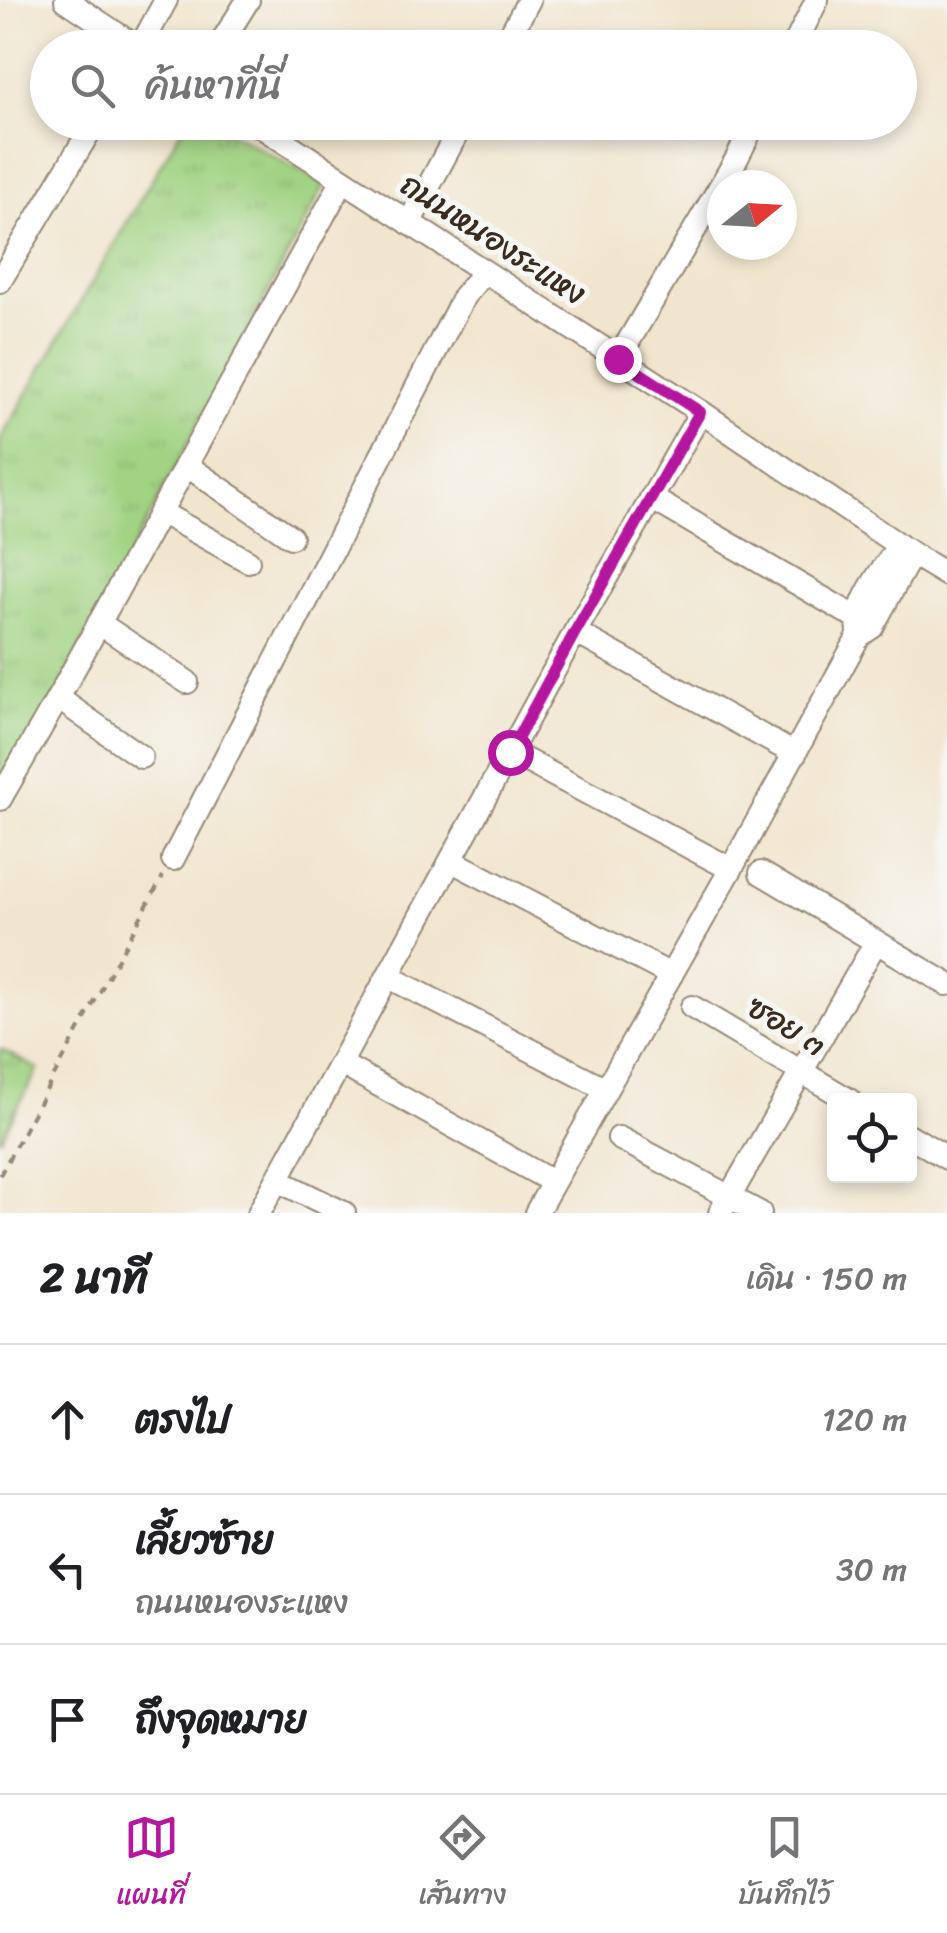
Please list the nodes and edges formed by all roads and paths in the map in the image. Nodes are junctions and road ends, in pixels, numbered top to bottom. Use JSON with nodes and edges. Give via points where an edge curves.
{"nodes":[{"id":1,"x":66,"y":0,"type":"edge"},
{"id":2,"x":166,"y":0,"type":"edge"},
{"id":3,"x":248,"y":0,"type":"edge"},
{"id":4,"x":528,"y":0,"type":"edge"},
{"id":5,"x":816,"y":0,"type":"edge"},
{"id":6,"x":112,"y":30,"type":"edge"},
{"id":7,"x":149,"y":30,"type":"edge"},
{"id":8,"x":229,"y":30,"type":"edge"},
{"id":9,"x":512,"y":30,"type":"edge"},
{"id":10,"x":801,"y":30,"type":"edge"},
{"id":11,"x":84,"y":140,"type":"edge"},
{"id":12,"x":282,"y":140,"type":"edge"},
{"id":13,"x":453,"y":140,"type":"edge"},
{"id":14,"x":746,"y":140,"type":"edge"},
{"id":15,"x":343,"y":180,"type":"junction"},
{"id":16,"x":409,"y":223,"type":"junction"},
{"id":17,"x":484,"y":272,"type":"junction"},
{"id":18,"x":0,"y":281,"type":"edge"},
{"id":19,"x":618,"y":359,"type":"junction"},
{"id":20,"x":700,"y":412,"type":"junction"},
{"id":21,"x":186,"y":465,"type":"junction"},
{"id":22,"x":651,"y":498,"type":"junction"},
{"id":23,"x":160,"y":512,"type":"junction"},
{"id":24,"x":292,"y":537,"type":"dead end"},
{"id":25,"x":905,"y":550,"type":"junction"},
{"id":26,"x":248,"y":561,"type":"dead end"},
{"id":27,"x":947,"y":575,"type":"edge"},
{"id":28,"x":99,"y":623,"type":"junction"},
{"id":29,"x":863,"y":627,"type":"junction"},
{"id":30,"x":575,"y":632,"type":"junction"},
{"id":31,"x":188,"y":682,"type":"dead end"},
{"id":32,"x":58,"y":698,"type":"junction"},
{"id":33,"x":510,"y":752,"type":"junction"},
{"id":34,"x":795,"y":754,"type":"junction"},
{"id":35,"x":141,"y":757,"type":"dead end"},
{"id":36,"x":0,"y":798,"type":"edge"},
{"id":37,"x":173,"y":859,"type":"joint"},
{"id":38,"x":452,"y":861,"type":"junction"},
{"id":39,"x":731,"y":869,"type":"junction"},
{"id":40,"x":761,"y":873,"type":"dead end"},
{"id":41,"x":876,"y":942,"type":"junction"},
{"id":42,"x":672,"y":974,"type":"junction"},
{"id":43,"x":389,"y":977,"type":"junction"},
{"id":44,"x":947,"y":984,"type":"edge"},
{"id":45,"x":692,"y":1007,"type":"dead end"},
{"id":46,"x":341,"y":1064,"type":"junction"},
{"id":47,"x":800,"y":1072,"type":"junction"},
{"id":48,"x":606,"y":1089,"type":"junction"},
{"id":49,"x":837,"y":1093,"type":"edge"},
{"id":50,"x":619,"y":1138,"type":"dead end"},
{"id":51,"x":917,"y":1140,"type":"edge"},
{"id":52,"x":947,"y":1158,"type":"edge"},
{"id":53,"x":0,"y":1176,"type":"edge"},
{"id":54,"x":277,"y":1180,"type":"junction"},
{"id":55,"x":553,"y":1182,"type":"junction"},
{"id":56,"x":726,"y":1205,"type":"edge"},
{"id":57,"x":259,"y":1213,"type":"edge"},
{"id":58,"x":344,"y":1213,"type":"edge"},
{"id":59,"x":536,"y":1213,"type":"edge"},
{"id":60,"x":760,"y":1213,"type":"edge"}],
"edges":[{"from":1,"to":6,"type":"street"},
{"from":2,"to":7,"type":"street"},
{"from":3,"to":8,"type":"street"},
{"from":4,"to":9,"type":"street"},
{"from":5,"to":10,"type":"street"},
{"from":11,"to":18,"type":"street"},
{"from":12,"to":15,"type":"street","name":"ถนนหนองระแหง"},
{"from":13,"to":16,"type":"street"},
{"from":14,"to":19,"type":"street"},
{"from":15,"to":16,"type":"street","name":"ถนนหนองระแหง"},
{"from":15,"to":21,"type":"street"},
{"from":16,"to":17,"type":"street","name":"ถนนหนองระแหง"},
{"from":17,"to":19,"type":"street","name":"ถนนหนองระแหง"},
{"from":17,"to":37,"type":"street","via":[[464,296]]},
{"from":19,"to":20,"type":"street","name":"ถนนหนองระแหง"},
{"from":20,"to":22,"type":"street"},
{"from":20,"to":25,"type":"street","name":"ถนนหนองระแหง"},
{"from":21,"to":23,"type":"street"},
{"from":21,"to":24,"type":"street"},
{"from":22,"to":29,"type":"street"},
{"from":22,"to":30,"type":"street"},
{"from":23,"to":26,"type":"street"},
{"from":23,"to":28,"type":"street"},
{"from":25,"to":27,"type":"street","name":"ถนนหนองระแหง"},
{"from":25,"to":29,"type":"street"},
{"from":28,"to":31,"type":"street"},
{"from":28,"to":32,"type":"street"},
{"from":29,"to":34,"type":"street"},
{"from":30,"to":33,"type":"street"},
{"from":30,"to":34,"type":"street"},
{"from":32,"to":35,"type":"street"},
{"from":32,"to":36,"type":"street"},
{"from":33,"to":38,"type":"street"},
{"from":33,"to":39,"type":"street"},
{"from":34,"to":39,"type":"street"},
{"from":37,"to":53,"type":"path"},
{"from":38,"to":42,"type":"street"},
{"from":38,"to":43,"type":"street"},
{"from":39,"to":42,"type":"street"},
{"from":40,"to":41,"type":"street"},
{"from":41,"to":44,"type":"street"},
{"from":41,"to":47,"type":"street"},
{"from":42,"to":48,"type":"street"},
{"from":43,"to":46,"type":"street"},
{"from":43,"to":48,"type":"street"},
{"from":45,"to":47,"type":"street","name":"ซอย ๓"},
{"from":46,"to":54,"type":"street"},
{"from":46,"to":55,"type":"street"},
{"from":47,"to":49,"type":"street","name":"ซอย ๓"},
{"from":47,"to":56,"type":"street"},
{"from":48,"to":55,"type":"street"},
{"from":50,"to":56,"type":"street"},
{"from":51,"to":52,"type":"street"},
{"from":54,"to":57,"type":"street"},
{"from":54,"to":58,"type":"street"},
{"from":55,"to":59,"type":"street"},
{"from":56,"to":60,"type":"street"}]}
